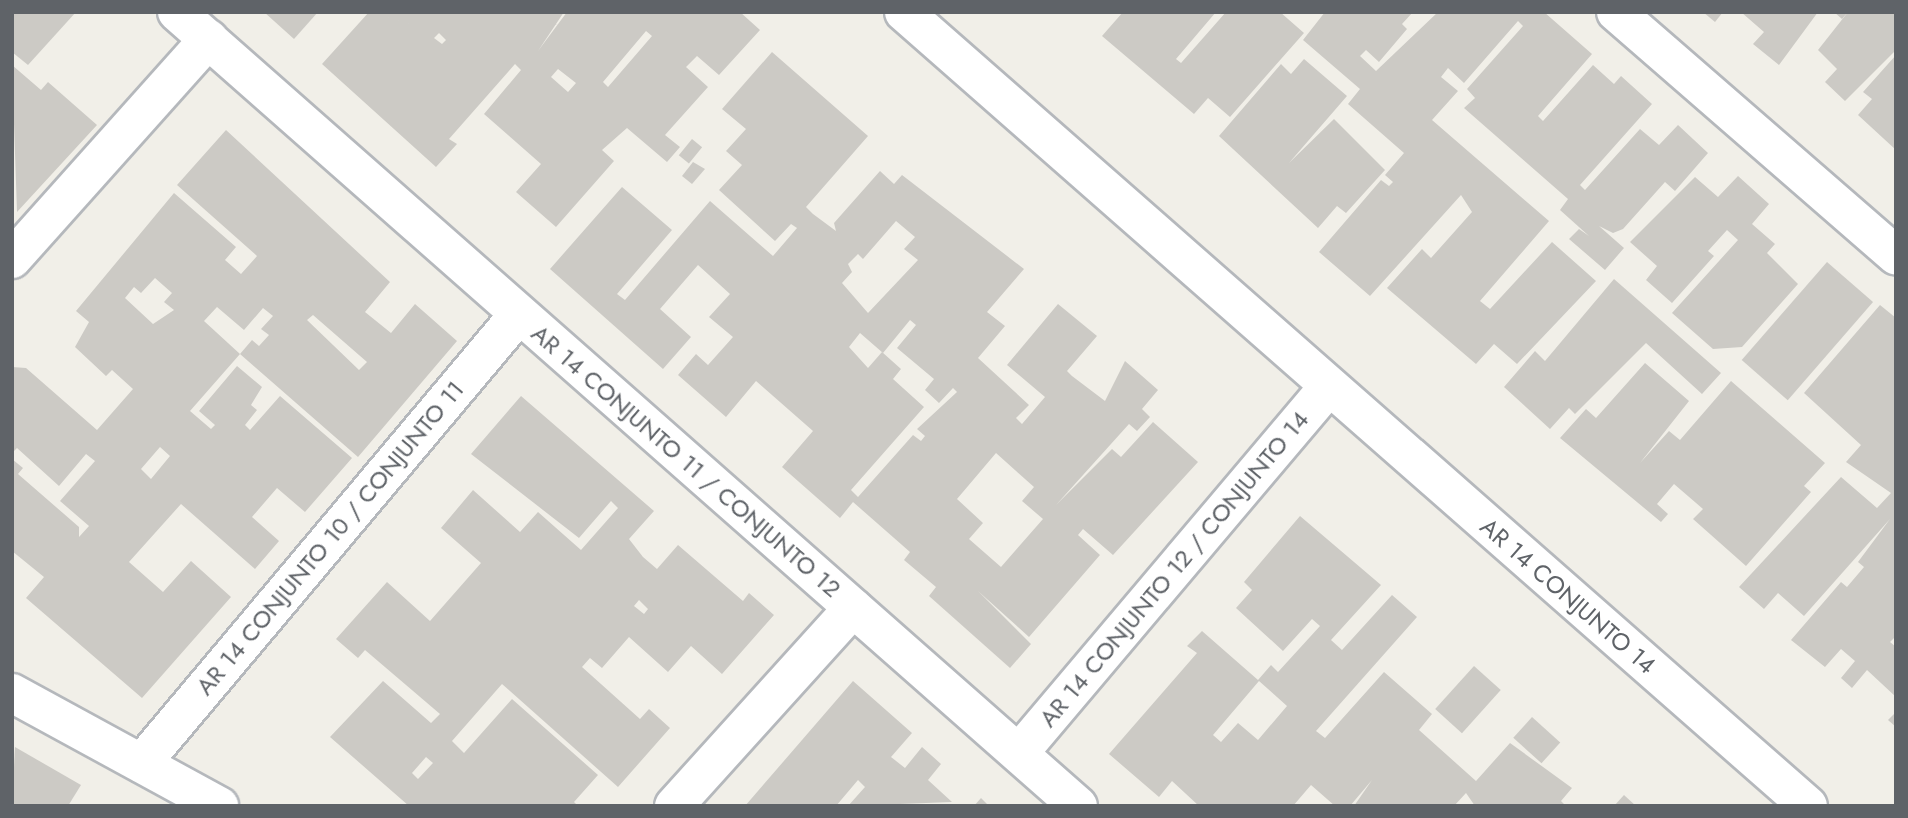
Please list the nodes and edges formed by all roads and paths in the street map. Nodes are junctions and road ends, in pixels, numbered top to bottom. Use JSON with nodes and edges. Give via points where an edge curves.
{"nodes":[{"id":1,"x":177,"y":12,"type":"edge"},
{"id":2,"x":904,"y":12,"type":"edge"},
{"id":3,"x":1616,"y":12,"type":"edge"},
{"id":4,"x":209,"y":38,"type":"junction"},
{"id":5,"x":1896,"y":255,"type":"edge"},
{"id":6,"x":12,"y":259,"type":"edge"},
{"id":7,"x":519,"y":314,"type":"junction"},
{"id":8,"x":1329,"y":386,"type":"junction"},
{"id":9,"x":853,"y":608,"type":"junction"},
{"id":10,"x":12,"y":693,"type":"edge"},
{"id":11,"x":1018,"y":753,"type":"junction"},
{"id":12,"x":142,"y":762,"type":"junction"},
{"id":13,"x":219,"y":806,"type":"edge"},
{"id":14,"x":674,"y":806,"type":"edge"},
{"id":15,"x":1078,"y":806,"type":"edge"},
{"id":16,"x":1808,"y":806,"type":"edge"}],
"edges":[{"from":1,"to":4,"type":"street","name":"AR 14 CONJUNTO 11 / CONJUNTO 12"},
{"from":2,"to":8,"type":"street","name":"AR 14 CONJUNTO 14"},
{"from":3,"to":5,"type":"street"},
{"from":4,"to":6,"type":"street"},
{"from":4,"to":7,"type":"street","name":"AR 14 CONJUNTO 11 / CONJUNTO 12"},
{"from":7,"to":9,"type":"street","name":"AR 14 CONJUNTO 11 / CONJUNTO 12"},
{"from":7,"to":12,"type":"street","name":"AR 14 CONJUNTO 10 / CONJUNTO 11"},
{"from":8,"to":11,"type":"street","name":"AR 14 CONJUNTO 12 / CONJUNTO 14"},
{"from":8,"to":16,"type":"street","name":"AR 14 CONJUNTO 14"},
{"from":9,"to":11,"type":"street","name":"AR 14 CONJUNTO 11 / CONJUNTO 12"},
{"from":9,"to":14,"type":"street"},
{"from":10,"to":12,"type":"street"},
{"from":11,"to":15,"type":"street","name":"AR 14 CONJUNTO 11 / CONJUNTO 12"},
{"from":12,"to":13,"type":"street"}]}
